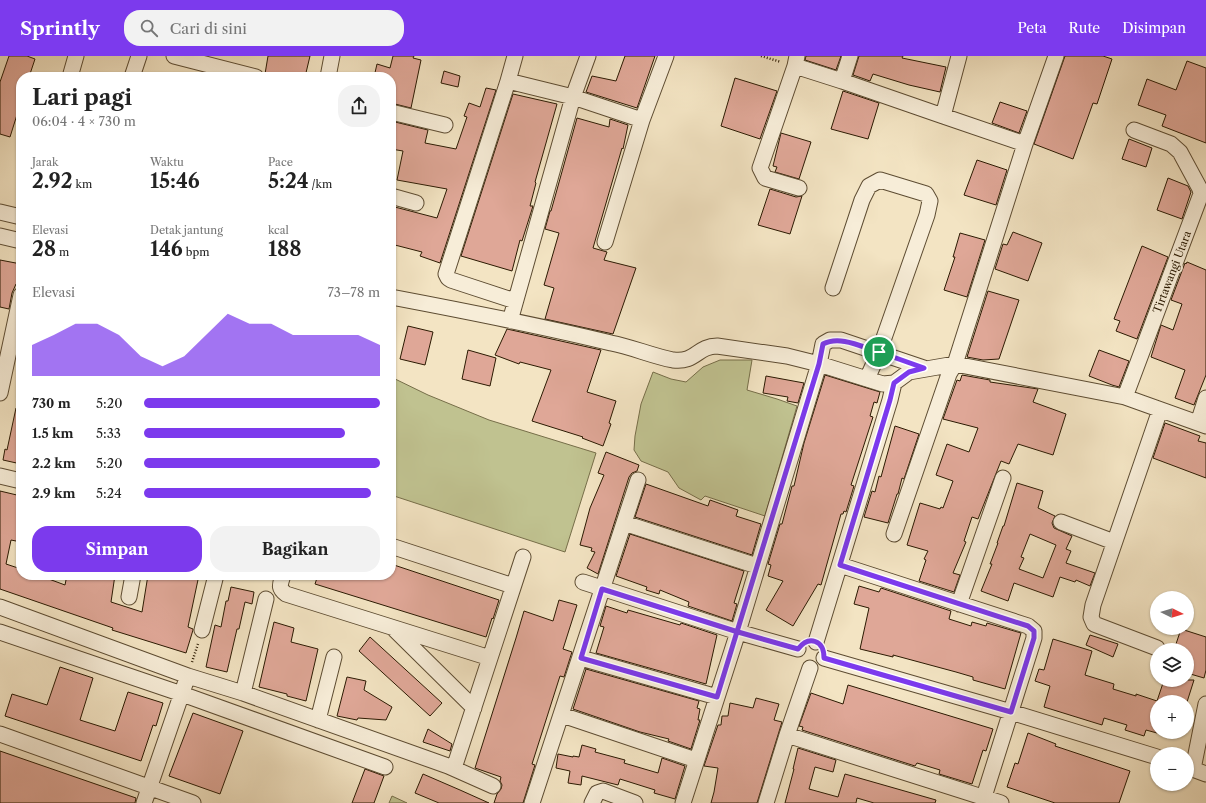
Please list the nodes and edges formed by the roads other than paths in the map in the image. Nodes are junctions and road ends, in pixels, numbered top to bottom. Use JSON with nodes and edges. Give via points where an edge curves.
{"nodes":[{"id":1,"x":76,"y":56,"type":"edge"},
{"id":2,"x":139,"y":56,"type":"edge"},
{"id":3,"x":174,"y":56,"type":"edge"},
{"id":4,"x":332,"y":56,"type":"edge"},
{"id":5,"x":515,"y":56,"type":"edge"},
{"id":6,"x":588,"y":56,"type":"edge"},
{"id":7,"x":666,"y":56,"type":"edge"},
{"id":8,"x":850,"y":56,"type":"edge"},
{"id":9,"x":959,"y":56,"type":"edge"},
{"id":10,"x":1056,"y":56,"type":"edge"},
{"id":11,"x":796,"y":61,"type":"edge"},
{"id":12,"x":71,"y":72,"type":"edge"},
{"id":13,"x":134,"y":72,"type":"edge"},
{"id":14,"x":236,"y":72,"type":"edge"},
{"id":15,"x":329,"y":72,"type":"edge"},
{"id":16,"x":508,"y":81,"type":"junction"},
{"id":17,"x":842,"y":81,"type":"junction"},
{"id":18,"x":573,"y":97,"type":"junction"},
{"id":19,"x":396,"y":113,"type":"edge"},
{"id":20,"x":942,"y":116,"type":"junction"},
{"id":21,"x":642,"y":120,"type":"junction"},
{"id":22,"x":445,"y":125,"type":"dead end"},
{"id":23,"x":1134,"y":130,"type":"dead end"},
{"id":24,"x":1025,"y":144,"type":"junction"},
{"id":25,"x":799,"y":188,"type":"dead end"},
{"id":26,"x":396,"y":197,"type":"edge"},
{"id":27,"x":416,"y":203,"type":"dead end"},
{"id":28,"x":0,"y":212,"type":"edge"},
{"id":29,"x":16,"y":216,"type":"edge"},
{"id":30,"x":0,"y":236,"type":"edge"},
{"id":31,"x":16,"y":240,"type":"edge"},
{"id":32,"x":605,"y":242,"type":"dead end"},
{"id":33,"x":833,"y":288,"type":"dead end"},
{"id":34,"x":396,"y":298,"type":"edge"},
{"id":35,"x":515,"y":301,"type":"junction"},
{"id":36,"x":16,"y":317,"type":"edge"},
{"id":37,"x":510,"y":321,"type":"junction"},
{"id":38,"x":879,"y":352,"type":"junction"},
{"id":39,"x":819,"y":364,"type":"junction"},
{"id":40,"x":955,"y":364,"type":"junction"},
{"id":41,"x":924,"y":368,"type":"junction"},
{"id":42,"x":867,"y":379,"type":"junction"},
{"id":43,"x":894,"y":383,"type":"junction"},
{"id":44,"x":0,"y":392,"type":"edge"},
{"id":45,"x":1125,"y":397,"type":"junction"},
{"id":46,"x":1206,"y":398,"type":"edge"},
{"id":47,"x":1160,"y":410,"type":"junction"},
{"id":48,"x":1202,"y":424,"type":"edge"},
{"id":49,"x":0,"y":476,"type":"edge"},
{"id":50,"x":1003,"y":478,"type":"dead end"},
{"id":51,"x":16,"y":480,"type":"edge"},
{"id":52,"x":638,"y":480,"type":"dead end"},
{"id":53,"x":1061,"y":522,"type":"dead end"},
{"id":54,"x":624,"y":523,"type":"junction"},
{"id":55,"x":894,"y":534,"type":"dead end"},
{"id":56,"x":1114,"y":542,"type":"junction"},
{"id":57,"x":396,"y":548,"type":"edge"},
{"id":58,"x":523,"y":557,"type":"dead end"},
{"id":59,"x":840,"y":565,"type":"junction"},
{"id":60,"x":757,"y":566,"type":"junction"},
{"id":61,"x":132,"y":580,"type":"edge"},
{"id":62,"x":215,"y":580,"type":"edge"},
{"id":63,"x":282,"y":580,"type":"edge"},
{"id":64,"x":583,"y":582,"type":"dead end"},
{"id":65,"x":513,"y":586,"type":"junction"},
{"id":66,"x":602,"y":589,"type":"junction"},
{"id":67,"x":129,"y":596,"type":"dead end"},
{"id":68,"x":266,"y":599,"type":"dead end"},
{"id":69,"x":959,"y":604,"type":"junction"},
{"id":70,"x":0,"y":607,"type":"edge"},
{"id":71,"x":392,"y":628,"type":"junction"},
{"id":72,"x":202,"y":630,"type":"road end"},
{"id":73,"x":0,"y":632,"type":"edge"},
{"id":74,"x":738,"y":632,"type":"junction"},
{"id":75,"x":816,"y":642,"type":"junction"},
{"id":76,"x":1150,"y":645,"type":"edge"},
{"id":77,"x":798,"y":649,"type":"junction"},
{"id":78,"x":334,"y":657,"type":"dead end"},
{"id":79,"x":490,"y":658,"type":"junction"},
{"id":80,"x":581,"y":658,"type":"junction"},
{"id":81,"x":824,"y":658,"type":"junction"},
{"id":82,"x":810,"y":668,"type":"junction"},
{"id":83,"x":188,"y":676,"type":"junction"},
{"id":84,"x":243,"y":693,"type":"junction"},
{"id":85,"x":182,"y":694,"type":"junction"},
{"id":86,"x":717,"y":697,"type":"junction"},
{"id":87,"x":1206,"y":704,"type":"edge"},
{"id":88,"x":474,"y":708,"type":"junction"},
{"id":89,"x":1011,"y":712,"type":"junction"},
{"id":90,"x":562,"y":715,"type":"junction"},
{"id":91,"x":318,"y":720,"type":"junction"},
{"id":92,"x":0,"y":734,"type":"edge"},
{"id":93,"x":787,"y":735,"type":"junction"},
{"id":94,"x":1150,"y":756,"type":"edge"},
{"id":95,"x":696,"y":760,"type":"junction"},
{"id":96,"x":385,"y":767,"type":"dead end"},
{"id":97,"x":454,"y":768,"type":"junction"},
{"id":98,"x":1195,"y":770,"type":"edge"},
{"id":99,"x":493,"y":786,"type":"dead end"},
{"id":100,"x":149,"y":788,"type":"junction"},
{"id":101,"x":982,"y":800,"type":"edge"},
{"id":102,"x":144,"y":803,"type":"edge"},
{"id":103,"x":193,"y":803,"type":"edge"},
{"id":104,"x":532,"y":803,"type":"edge"},
{"id":105,"x":592,"y":803,"type":"edge"},
{"id":106,"x":635,"y":803,"type":"edge"},
{"id":107,"x":683,"y":803,"type":"edge"},
{"id":108,"x":766,"y":803,"type":"edge"},
{"id":109,"x":1001,"y":803,"type":"edge"}],
"edges":[{"from":1,"to":12,"type":"street"},
{"from":2,"to":13,"type":"street"},
{"from":3,"to":14,"type":"street"},
{"from":4,"to":15,"type":"street"},
{"from":5,"to":16,"type":"street"},
{"from":6,"to":18,"type":"street"},
{"from":7,"to":21,"type":"street"},
{"from":8,"to":17,"type":"street"},
{"from":9,"to":20,"type":"street"},
{"from":10,"to":24,"type":"street"},
{"from":11,"to":17,"type":"street"},
{"from":11,"to":25,"type":"street","via":[[760,168],[766,178]]},
{"from":16,"to":18,"type":"street"},
{"from":16,"to":35,"type":"street","via":[[446,274],[451,280]]},
{"from":17,"to":20,"type":"street"},
{"from":18,"to":21,"type":"street"},
{"from":18,"to":35,"type":"street"},
{"from":19,"to":22,"type":"street"},
{"from":20,"to":24,"type":"street"},
{"from":21,"to":32,"type":"street"},
{"from":23,"to":45,"type":"street","name":"Tirtawangi Utara","via":[[1171,144],[1180,152],[1200,189],[1200,194]]},
{"from":24,"to":40,"type":"street"},
{"from":26,"to":27,"type":"street"},
{"from":28,"to":29,"type":"street"},
{"from":30,"to":31,"type":"street"},
{"from":33,"to":38,"type":"street","via":[[869,186],[880,180],[926,194],[930,201],[927,216]]},
{"from":34,"to":37,"type":"street"},
{"from":35,"to":37,"type":"street"},
{"from":36,"to":44,"type":"street"},
{"from":37,"to":39,"type":"street","via":[[612,343],[673,360],[692,358],[710,346],[787,356]]},
{"from":38,"to":39,"type":"street","via":[[841,340],[830,340],[823,344]]},
{"from":38,"to":41,"type":"street"},
{"from":38,"to":42,"type":"street"},
{"from":39,"to":42,"type":"street"},
{"from":39,"to":60,"type":"street"},
{"from":40,"to":41,"type":"street"},
{"from":40,"to":45,"type":"street"},
{"from":40,"to":55,"type":"street","via":[[949,374]]},
{"from":41,"to":43,"type":"street","via":[[909,372]]},
{"from":42,"to":43,"type":"street","via":[[883,384]]},
{"from":43,"to":59,"type":"street"},
{"from":45,"to":47,"type":"street"},
{"from":46,"to":48,"type":"street"},
{"from":47,"to":48,"type":"street"},
{"from":47,"to":56,"type":"street"},
{"from":49,"to":51,"type":"street"},
{"from":50,"to":69,"type":"street"},
{"from":52,"to":54,"type":"street"},
{"from":53,"to":56,"type":"street"},
{"from":54,"to":60,"type":"street"},
{"from":54,"to":66,"type":"street"},
{"from":56,"to":76,"type":"street","via":[[1091,616],[1094,624]]},
{"from":57,"to":65,"type":"street"},
{"from":58,"to":65,"type":"street"},
{"from":59,"to":69,"type":"street"},
{"from":59,"to":75,"type":"street"},
{"from":60,"to":74,"type":"street"},
{"from":61,"to":67,"type":"street"},
{"from":62,"to":72,"type":"street"},
{"from":63,"to":71,"type":"street","via":[[281,590],[286,594]]},
{"from":64,"to":66,"type":"street"},
{"from":65,"to":79,"type":"street"},
{"from":66,"to":74,"type":"street"},
{"from":66,"to":80,"type":"street"},
{"from":68,"to":84,"type":"street"},
{"from":69,"to":89,"type":"street","via":[[1028,626],[1034,631]]},
{"from":70,"to":83,"type":"street"},
{"from":71,"to":79,"type":"street"},
{"from":71,"to":88,"type":"street"},
{"from":73,"to":85,"type":"street"},
{"from":74,"to":77,"type":"street"},
{"from":74,"to":86,"type":"street"},
{"from":75,"to":77,"type":"street","via":[[809,641]]},
{"from":75,"to":81,"type":"street","via":[[821,645]]},
{"from":77,"to":82,"type":"street","via":[[799,662]]},
{"from":78,"to":91,"type":"street"},
{"from":79,"to":88,"type":"street"},
{"from":80,"to":86,"type":"street"},
{"from":80,"to":90,"type":"street"},
{"from":81,"to":82,"type":"street","via":[[816,667]]},
{"from":81,"to":89,"type":"street"},
{"from":82,"to":93,"type":"street"},
{"from":83,"to":84,"type":"street"},
{"from":83,"to":85,"type":"street"},
{"from":84,"to":91,"type":"street"},
{"from":85,"to":96,"type":"street"},
{"from":85,"to":100,"type":"street"},
{"from":86,"to":95,"type":"street"},
{"from":87,"to":98,"type":"street"},
{"from":88,"to":97,"type":"street"},
{"from":89,"to":94,"type":"street"},
{"from":89,"to":101,"type":"street"},
{"from":90,"to":95,"type":"street"},
{"from":90,"to":104,"type":"street"},
{"from":91,"to":97,"type":"street"},
{"from":92,"to":100,"type":"street"},
{"from":93,"to":101,"type":"street"},
{"from":93,"to":108,"type":"street"},
{"from":95,"to":107,"type":"street"},
{"from":97,"to":99,"type":"street"},
{"from":100,"to":102,"type":"street"},
{"from":100,"to":103,"type":"street"},
{"from":101,"to":109,"type":"street"},
{"from":105,"to":106,"type":"street","via":[[597,793],[603,791]]}]}
